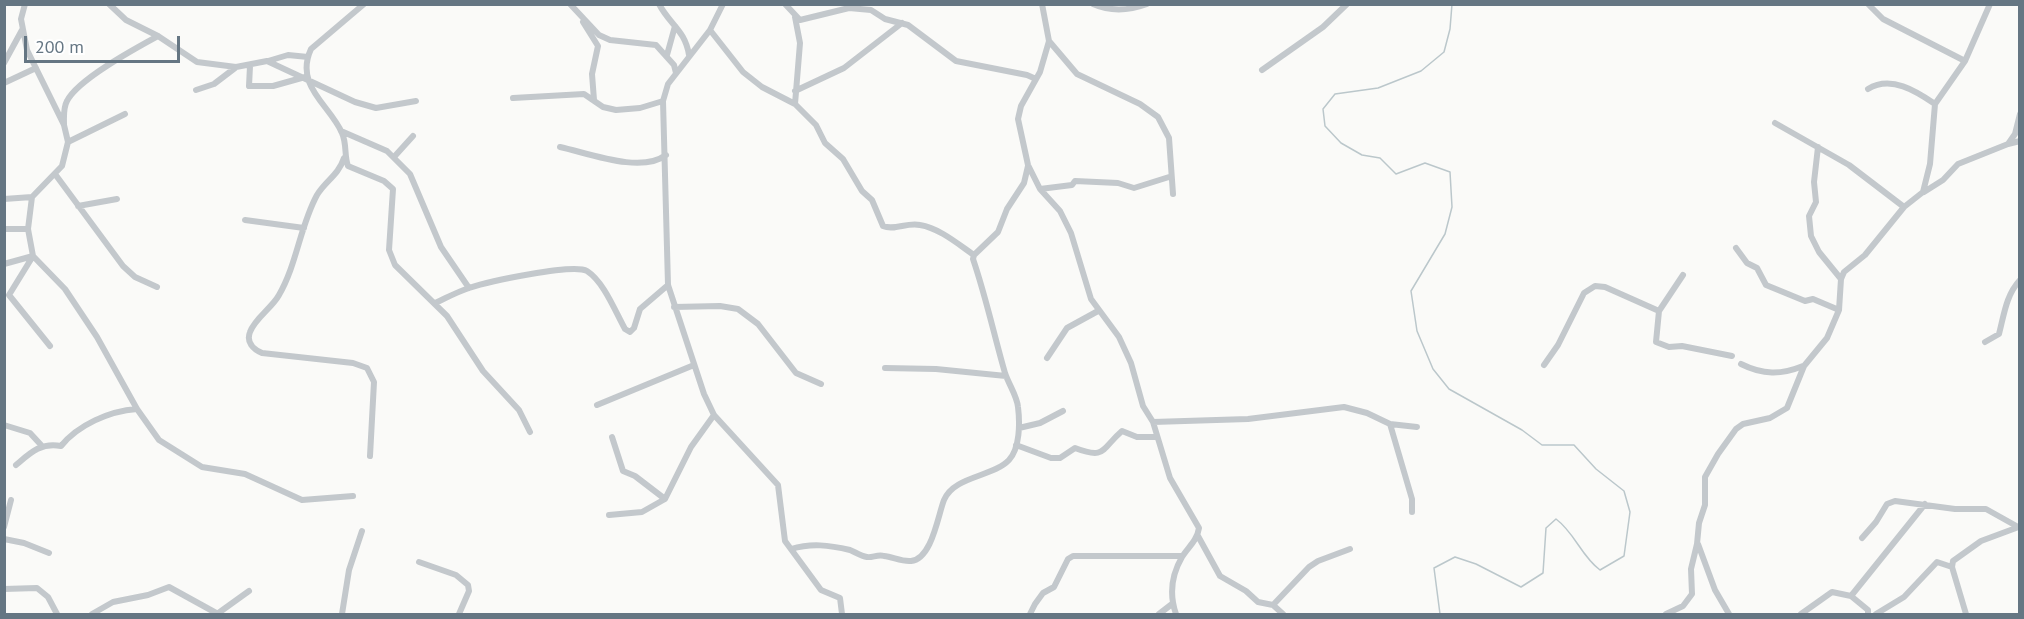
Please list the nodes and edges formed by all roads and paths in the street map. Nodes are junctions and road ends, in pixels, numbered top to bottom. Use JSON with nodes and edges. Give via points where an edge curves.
{"nodes":[{"id":1,"x":25,"y":4,"type":"edge"},
{"id":2,"x":109,"y":4,"type":"edge"},
{"id":3,"x":364,"y":4,"type":"edge"},
{"id":4,"x":659,"y":4,"type":"edge"},
{"id":5,"x":723,"y":4,"type":"edge"},
{"id":6,"x":785,"y":4,"type":"edge"},
{"id":7,"x":1042,"y":4,"type":"edge"},
{"id":8,"x":1093,"y":4,"type":"edge"},
{"id":9,"x":1147,"y":4,"type":"edge"},
{"id":10,"x":1347,"y":4,"type":"edge"},
{"id":11,"x":1868,"y":4,"type":"edge"},
{"id":12,"x":1990,"y":4,"type":"edge"},
{"id":13,"x":572,"y":7,"type":"edge"},
{"id":14,"x":795,"y":17,"type":"junction"},
{"id":15,"x":902,"y":23,"type":"junction"},
{"id":16,"x":675,"y":26,"type":"junction"},
{"id":17,"x":22,"y":30,"type":"junction"},
{"id":18,"x":710,"y":30,"type":"junction"},
{"id":19,"x":158,"y":36,"type":"junction"},
{"id":20,"x":1049,"y":41,"type":"junction"},
{"id":21,"x":667,"y":55,"type":"junction"},
{"id":22,"x":689,"y":55,"type":"junction"},
{"id":23,"x":308,"y":57,"type":"junction"},
{"id":24,"x":267,"y":61,"type":"junction"},
{"id":25,"x":1965,"y":61,"type":"junction"},
{"id":26,"x":5,"y":63,"type":"edge"},
{"id":27,"x":250,"y":66,"type":"junction"},
{"id":28,"x":36,"y":68,"type":"junction"},
{"id":29,"x":236,"y":68,"type":"junction"},
{"id":30,"x":1262,"y":69,"type":"dead end"},
{"id":31,"x":676,"y":73,"type":"junction"},
{"id":32,"x":306,"y":78,"type":"junction"},
{"id":33,"x":1036,"y":79,"type":"junction"},
{"id":34,"x":4,"y":83,"type":"edge"},
{"id":35,"x":1868,"y":89,"type":"dead end"},
{"id":36,"x":196,"y":90,"type":"dead end"},
{"id":37,"x":795,"y":92,"type":"junction"},
{"id":38,"x":513,"y":98,"type":"dead end"},
{"id":39,"x":594,"y":100,"type":"junction"},
{"id":40,"x":416,"y":101,"type":"dead end"},
{"id":41,"x":663,"y":101,"type":"junction"},
{"id":42,"x":795,"y":104,"type":"junction"},
{"id":43,"x":1935,"y":104,"type":"junction"},
{"id":44,"x":125,"y":114,"type":"dead end"},
{"id":45,"x":2019,"y":114,"type":"edge"},
{"id":46,"x":1775,"y":123,"type":"dead end"},
{"id":47,"x":64,"y":125,"type":"junction"},
{"id":48,"x":341,"y":131,"type":"junction"},
{"id":49,"x":2015,"y":134,"type":"junction"},
{"id":50,"x":413,"y":136,"type":"dead end"},
{"id":51,"x":2018,"y":141,"type":"edge"},
{"id":52,"x":68,"y":142,"type":"junction"},
{"id":53,"x":2008,"y":144,"type":"junction"},
{"id":54,"x":560,"y":147,"type":"dead end"},
{"id":55,"x":1818,"y":147,"type":"junction"},
{"id":56,"x":666,"y":155,"type":"junction"},
{"id":57,"x":345,"y":157,"type":"junction"},
{"id":58,"x":394,"y":157,"type":"junction"},
{"id":59,"x":1028,"y":165,"type":"junction"},
{"id":60,"x":55,"y":174,"type":"junction"},
{"id":61,"x":1169,"y":177,"type":"junction"},
{"id":62,"x":1040,"y":189,"type":"junction"},
{"id":63,"x":1923,"y":192,"type":"junction"},
{"id":64,"x":1173,"y":194,"type":"dead end"},
{"id":65,"x":32,"y":197,"type":"junction"},
{"id":66,"x":4,"y":199,"type":"edge"},
{"id":67,"x":117,"y":199,"type":"dead end"},
{"id":68,"x":78,"y":206,"type":"junction"},
{"id":69,"x":1904,"y":207,"type":"junction"},
{"id":70,"x":245,"y":220,"type":"dead end"},
{"id":71,"x":304,"y":228,"type":"junction"},
{"id":72,"x":4,"y":229,"type":"edge"},
{"id":73,"x":28,"y":229,"type":"junction"},
{"id":74,"x":1736,"y":248,"type":"dead end"},
{"id":75,"x":974,"y":255,"type":"junction"},
{"id":76,"x":33,"y":256,"type":"junction"},
{"id":77,"x":4,"y":264,"type":"edge"},
{"id":78,"x":1683,"y":274,"type":"dead end"},
{"id":79,"x":1840,"y":279,"type":"junction"},
{"id":80,"x":2019,"y":280,"type":"edge"},
{"id":81,"x":668,"y":285,"type":"junction"},
{"id":82,"x":157,"y":287,"type":"dead end"},
{"id":83,"x":469,"y":288,"type":"junction"},
{"id":84,"x":435,"y":303,"type":"junction"},
{"id":85,"x":674,"y":306,"type":"junction"},
{"id":86,"x":1839,"y":310,"type":"junction"},
{"id":87,"x":1098,"y":311,"type":"junction"},
{"id":88,"x":1659,"y":311,"type":"junction"},
{"id":89,"x":1985,"y":342,"type":"dead end"},
{"id":90,"x":50,"y":346,"type":"dead end"},
{"id":91,"x":1732,"y":356,"type":"dead end"},
{"id":92,"x":1047,"y":358,"type":"dead end"},
{"id":93,"x":1741,"y":364,"type":"dead end"},
{"id":94,"x":694,"y":365,"type":"junction"},
{"id":95,"x":1544,"y":365,"type":"dead end"},
{"id":96,"x":1804,"y":366,"type":"junction"},
{"id":97,"x":885,"y":368,"type":"dead end"},
{"id":98,"x":1006,"y":376,"type":"junction"},
{"id":99,"x":821,"y":384,"type":"dead end"},
{"id":100,"x":597,"y":405,"type":"dead end"},
{"id":101,"x":137,"y":409,"type":"junction"},
{"id":102,"x":1063,"y":411,"type":"dead end"},
{"id":103,"x":714,"y":415,"type":"junction"},
{"id":104,"x":1153,"y":423,"type":"junction"},
{"id":105,"x":1389,"y":424,"type":"junction"},
{"id":106,"x":4,"y":425,"type":"edge"},
{"id":107,"x":1417,"y":427,"type":"dead end"},
{"id":108,"x":1018,"y":428,"type":"junction"},
{"id":109,"x":530,"y":432,"type":"dead end"},
{"id":110,"x":612,"y":437,"type":"dead end"},
{"id":111,"x":1156,"y":437,"type":"junction"},
{"id":112,"x":1016,"y":445,"type":"junction"},
{"id":113,"x":42,"y":446,"type":"junction"},
{"id":114,"x":370,"y":456,"type":"dead end"},
{"id":115,"x":16,"y":465,"type":"dead end"},
{"id":116,"x":354,"y":496,"type":"dead end"},
{"id":117,"x":665,"y":499,"type":"junction"},
{"id":118,"x":11,"y":500,"type":"dead end"},
{"id":119,"x":1926,"y":504,"type":"junction"},
{"id":120,"x":1412,"y":512,"type":"dead end"},
{"id":121,"x":609,"y":515,"type":"dead end"},
{"id":122,"x":4,"y":527,"type":"edge"},
{"id":123,"x":2018,"y":528,"type":"edge"},
{"id":124,"x":362,"y":531,"type":"dead end"},
{"id":125,"x":1198,"y":536,"type":"junction"},
{"id":126,"x":1862,"y":538,"type":"dead end"},
{"id":127,"x":4,"y":539,"type":"edge"},
{"id":128,"x":1697,"y":544,"type":"junction"},
{"id":129,"x":791,"y":549,"type":"junction"},
{"id":130,"x":1350,"y":549,"type":"dead end"},
{"id":131,"x":49,"y":553,"type":"dead end"},
{"id":132,"x":1182,"y":556,"type":"junction"},
{"id":133,"x":419,"y":562,"type":"dead end"},
{"id":134,"x":1952,"y":567,"type":"junction"},
{"id":135,"x":4,"y":589,"type":"edge"},
{"id":136,"x":249,"y":591,"type":"dead end"},
{"id":137,"x":1851,"y":596,"type":"junction"},
{"id":138,"x":1172,"y":604,"type":"junction"},
{"id":139,"x":1273,"y":605,"type":"junction"},
{"id":140,"x":218,"y":614,"type":"edge"},
{"id":141,"x":57,"y":615,"type":"edge"},
{"id":142,"x":93,"y":615,"type":"edge"},
{"id":143,"x":342,"y":615,"type":"edge"},
{"id":144,"x":459,"y":615,"type":"edge"},
{"id":145,"x":842,"y":615,"type":"edge"},
{"id":146,"x":1030,"y":615,"type":"edge"},
{"id":147,"x":1159,"y":615,"type":"edge"},
{"id":148,"x":1176,"y":615,"type":"edge"},
{"id":149,"x":1283,"y":615,"type":"edge"},
{"id":150,"x":1666,"y":615,"type":"edge"},
{"id":151,"x":1729,"y":615,"type":"edge"},
{"id":152,"x":1801,"y":615,"type":"edge"},
{"id":153,"x":1868,"y":615,"type":"edge"},
{"id":154,"x":1876,"y":615,"type":"edge"},
{"id":155,"x":1966,"y":615,"type":"edge"}],
"edges":[{"from":1,"to":17,"type":"street"},
{"from":2,"to":19,"type":"street","via":[[126,20]]},
{"from":3,"to":23,"type":"street","via":[[318,43]]},
{"from":4,"to":16,"type":"street"},
{"from":5,"to":18,"type":"street"},
{"from":6,"to":14,"type":"street"},
{"from":7,"to":20,"type":"street"},
{"from":8,"to":9,"type":"street","via":[[1114,10],[1131,10]]},
{"from":10,"to":30,"type":"street","via":[[1323,27]]},
{"from":11,"to":25,"type":"street","via":[[1883,19]]},
{"from":12,"to":25,"type":"street"},
{"from":13,"to":21,"type":"street","via":[[605,38],[656,45]]},
{"from":13,"to":39,"type":"street","via":[[598,46],[592,74]]},
{"from":14,"to":15,"type":"street","via":[[805,20],[861,8]]},
{"from":14,"to":37,"type":"street","via":[[800,43]]},
{"from":15,"to":33,"type":"street","via":[[956,61]]},
{"from":15,"to":37,"type":"street","via":[[844,68]]},
{"from":16,"to":21,"type":"street"},
{"from":16,"to":22,"type":"street","via":[[686,38]]},
{"from":17,"to":26,"type":"street"},
{"from":17,"to":28,"type":"street"},
{"from":18,"to":22,"type":"street"},
{"from":18,"to":42,"type":"street","via":[[743,72]]},
{"from":19,"to":29,"type":"street","via":[[196,62]]},
{"from":19,"to":47,"type":"street","via":[[123,54],[73,93],[65,105]]},
{"from":20,"to":33,"type":"street"},
{"from":20,"to":61,"type":"street","via":[[1077,74],[1140,104],[1158,117],[1169,138]]},
{"from":21,"to":31,"type":"street"},
{"from":22,"to":31,"type":"street"},
{"from":23,"to":24,"type":"street","via":[[288,55]]},
{"from":23,"to":32,"type":"street"},
{"from":24,"to":27,"type":"street"},
{"from":24,"to":32,"type":"street"},
{"from":25,"to":43,"type":"street"},
{"from":27,"to":29,"type":"street"},
{"from":27,"to":32,"type":"street","via":[[249,86],[273,86]]},
{"from":28,"to":34,"type":"street"},
{"from":28,"to":47,"type":"street"},
{"from":29,"to":36,"type":"street","via":[[214,84]]},
{"from":31,"to":41,"type":"street"},
{"from":32,"to":40,"type":"street","via":[[376,108]]},
{"from":32,"to":48,"type":"street"},
{"from":33,"to":59,"type":"street","via":[[1018,119]]},
{"from":35,"to":43,"type":"street","via":[[1878,83],[1894,84]]},
{"from":37,"to":42,"type":"street"},
{"from":38,"to":39,"type":"street","via":[[584,94]]},
{"from":39,"to":41,"type":"street","via":[[616,110]]},
{"from":41,"to":56,"type":"street"},
{"from":42,"to":75,"type":"street","via":[[847,164],[862,192],[874,204],[882,226],[920,225],[948,237]]},
{"from":43,"to":63,"type":"street","via":[[1930,164]]},
{"from":44,"to":52,"type":"street"},
{"from":45,"to":49,"type":"street"},
{"from":46,"to":55,"type":"street"},
{"from":47,"to":52,"type":"street"},
{"from":48,"to":57,"type":"street"},
{"from":48,"to":58,"type":"street","via":[[371,142]]},
{"from":49,"to":51,"type":"street"},
{"from":49,"to":53,"type":"street"},
{"from":50,"to":58,"type":"street"},
{"from":51,"to":53,"type":"street"},
{"from":52,"to":60,"type":"street","via":[[66,158]]},
{"from":53,"to":63,"type":"street","via":[[1958,164],[1943,180]]},
{"from":54,"to":56,"type":"street","via":[[630,163],[647,164]]},
{"from":55,"to":69,"type":"street"},
{"from":55,"to":79,"type":"street","via":[[1816,202],[1809,216],[1811,236]]},
{"from":56,"to":81,"type":"street"},
{"from":57,"to":71,"type":"street","via":[[340,171],[318,194]]},
{"from":57,"to":84,"type":"street","via":[[348,166],[384,181],[393,189],[388,250],[395,265]]},
{"from":58,"to":83,"type":"street","via":[[417,186],[441,246]]},
{"from":59,"to":62,"type":"street"},
{"from":59,"to":75,"type":"street","via":[[1024,183],[998,232]]},
{"from":60,"to":65,"type":"street"},
{"from":60,"to":68,"type":"street"},
{"from":61,"to":62,"type":"street","via":[[1134,188],[1086,180]]},
{"from":61,"to":64,"type":"street"},
{"from":62,"to":87,"type":"street","via":[[1060,211],[1071,233]]},
{"from":63,"to":69,"type":"street"},
{"from":65,"to":66,"type":"street"},
{"from":65,"to":73,"type":"street"},
{"from":67,"to":68,"type":"street"},
{"from":68,"to":82,"type":"street","via":[[123,266],[135,277]]},
{"from":69,"to":79,"type":"street"},
{"from":70,"to":71,"type":"street"},
{"from":71,"to":114,"type":"street","via":[[279,296],[255,324],[249,341],[262,353],[367,368],[374,382]]},
{"from":72,"to":73,"type":"street"},
{"from":73,"to":76,"type":"street"},
{"from":74,"to":86,"type":"street","via":[[1747,263],[1757,268],[1766,285]]},
{"from":75,"to":98,"type":"street"},
{"from":76,"to":77,"type":"street"},
{"from":76,"to":90,"type":"street","via":[[9,295]]},
{"from":76,"to":101,"type":"street","via":[[65,289]]},
{"from":78,"to":88,"type":"street"},
{"from":79,"to":86,"type":"street"},
{"from":80,"to":89,"type":"street","via":[[2007,299],[1999,334]]},
{"from":81,"to":83,"type":"street","via":[[640,309],[630,332],[586,270],[534,274]]},
{"from":81,"to":85,"type":"street"},
{"from":83,"to":84,"type":"street"},
{"from":84,"to":109,"type":"street","via":[[483,371],[519,410]]},
{"from":85,"to":94,"type":"street"},
{"from":85,"to":99,"type":"street","via":[[738,309],[758,324],[796,373]]},
{"from":86,"to":96,"type":"street","via":[[1827,338]]},
{"from":87,"to":92,"type":"street","via":[[1066,328]]},
{"from":87,"to":104,"type":"street","via":[[1119,337],[1143,406]]},
{"from":88,"to":91,"type":"street","via":[[1654,336],[1659,345]]},
{"from":88,"to":95,"type":"street","via":[[1605,287],[1588,288]]},
{"from":93,"to":96,"type":"street","via":[[1771,374]]},
{"from":94,"to":100,"type":"street"},
{"from":94,"to":103,"type":"street"},
{"from":96,"to":128,"type":"street","via":[[1787,408],[1770,418],[1743,424],[1718,454],[1705,477],[1705,505]]},
{"from":97,"to":98,"type":"street"},
{"from":98,"to":108,"type":"street","via":[[1018,405]]},
{"from":101,"to":113,"type":"street","via":[[122,410],[83,425],[61,446]]},
{"from":101,"to":116,"type":"street","via":[[159,440],[201,467],[245,474],[302,500]]},
{"from":102,"to":108,"type":"street","via":[[1040,423]]},
{"from":103,"to":117,"type":"street","via":[[691,447]]},
{"from":103,"to":129,"type":"street","via":[[778,485],[783,534]]},
{"from":104,"to":105,"type":"street","via":[[1344,407]]},
{"from":104,"to":111,"type":"street"},
{"from":105,"to":107,"type":"street"},
{"from":105,"to":120,"type":"street","via":[[1412,499]]},
{"from":106,"to":113,"type":"street","via":[[30,433]]},
{"from":108,"to":112,"type":"street"},
{"from":110,"to":117,"type":"street","via":[[623,471]]},
{"from":111,"to":112,"type":"street","via":[[1137,437],[1122,431],[1100,454],[1075,448],[1060,458]]},
{"from":111,"to":125,"type":"street","via":[[1170,478],[1199,528]]},
{"from":112,"to":129,"type":"street","via":[[1008,461],[946,496],[935,533],[916,560],[868,557],[820,544]]},
{"from":113,"to":115,"type":"street"},
{"from":117,"to":121,"type":"street","via":[[642,512]]},
{"from":118,"to":122,"type":"street"},
{"from":119,"to":123,"type":"street","via":[[1955,509],[1986,508]]},
{"from":119,"to":126,"type":"street","via":[[1887,504]]},
{"from":119,"to":137,"type":"street"},
{"from":123,"to":134,"type":"street","via":[[1981,541],[1958,556]]},
{"from":124,"to":143,"type":"street","via":[[349,570]]},
{"from":125,"to":132,"type":"street"},
{"from":125,"to":139,"type":"street","via":[[1220,576],[1258,602]]},
{"from":127,"to":131,"type":"street"},
{"from":128,"to":150,"type":"street","via":[[1691,569],[1692,594],[1683,606]]},
{"from":128,"to":151,"type":"street"},
{"from":129,"to":145,"type":"street","via":[[821,590],[840,598]]},
{"from":130,"to":139,"type":"street","via":[[1318,561]]},
{"from":132,"to":138,"type":"street","via":[[1172,583]]},
{"from":132,"to":146,"type":"street","via":[[1073,556]]},
{"from":133,"to":144,"type":"street","via":[[456,575],[468,585]]},
{"from":134,"to":154,"type":"street","via":[[1937,562],[1904,597]]},
{"from":134,"to":155,"type":"street"},
{"from":135,"to":141,"type":"street","via":[[37,588],[48,597]]},
{"from":136,"to":140,"type":"street"},
{"from":137,"to":152,"type":"street","via":[[1832,592]]},
{"from":137,"to":153,"type":"street","via":[[1868,610]]},
{"from":138,"to":147,"type":"street"},
{"from":138,"to":148,"type":"street"},
{"from":139,"to":149,"type":"street"},
{"from":140,"to":142,"type":"street","via":[[169,587],[113,602]]}]}
